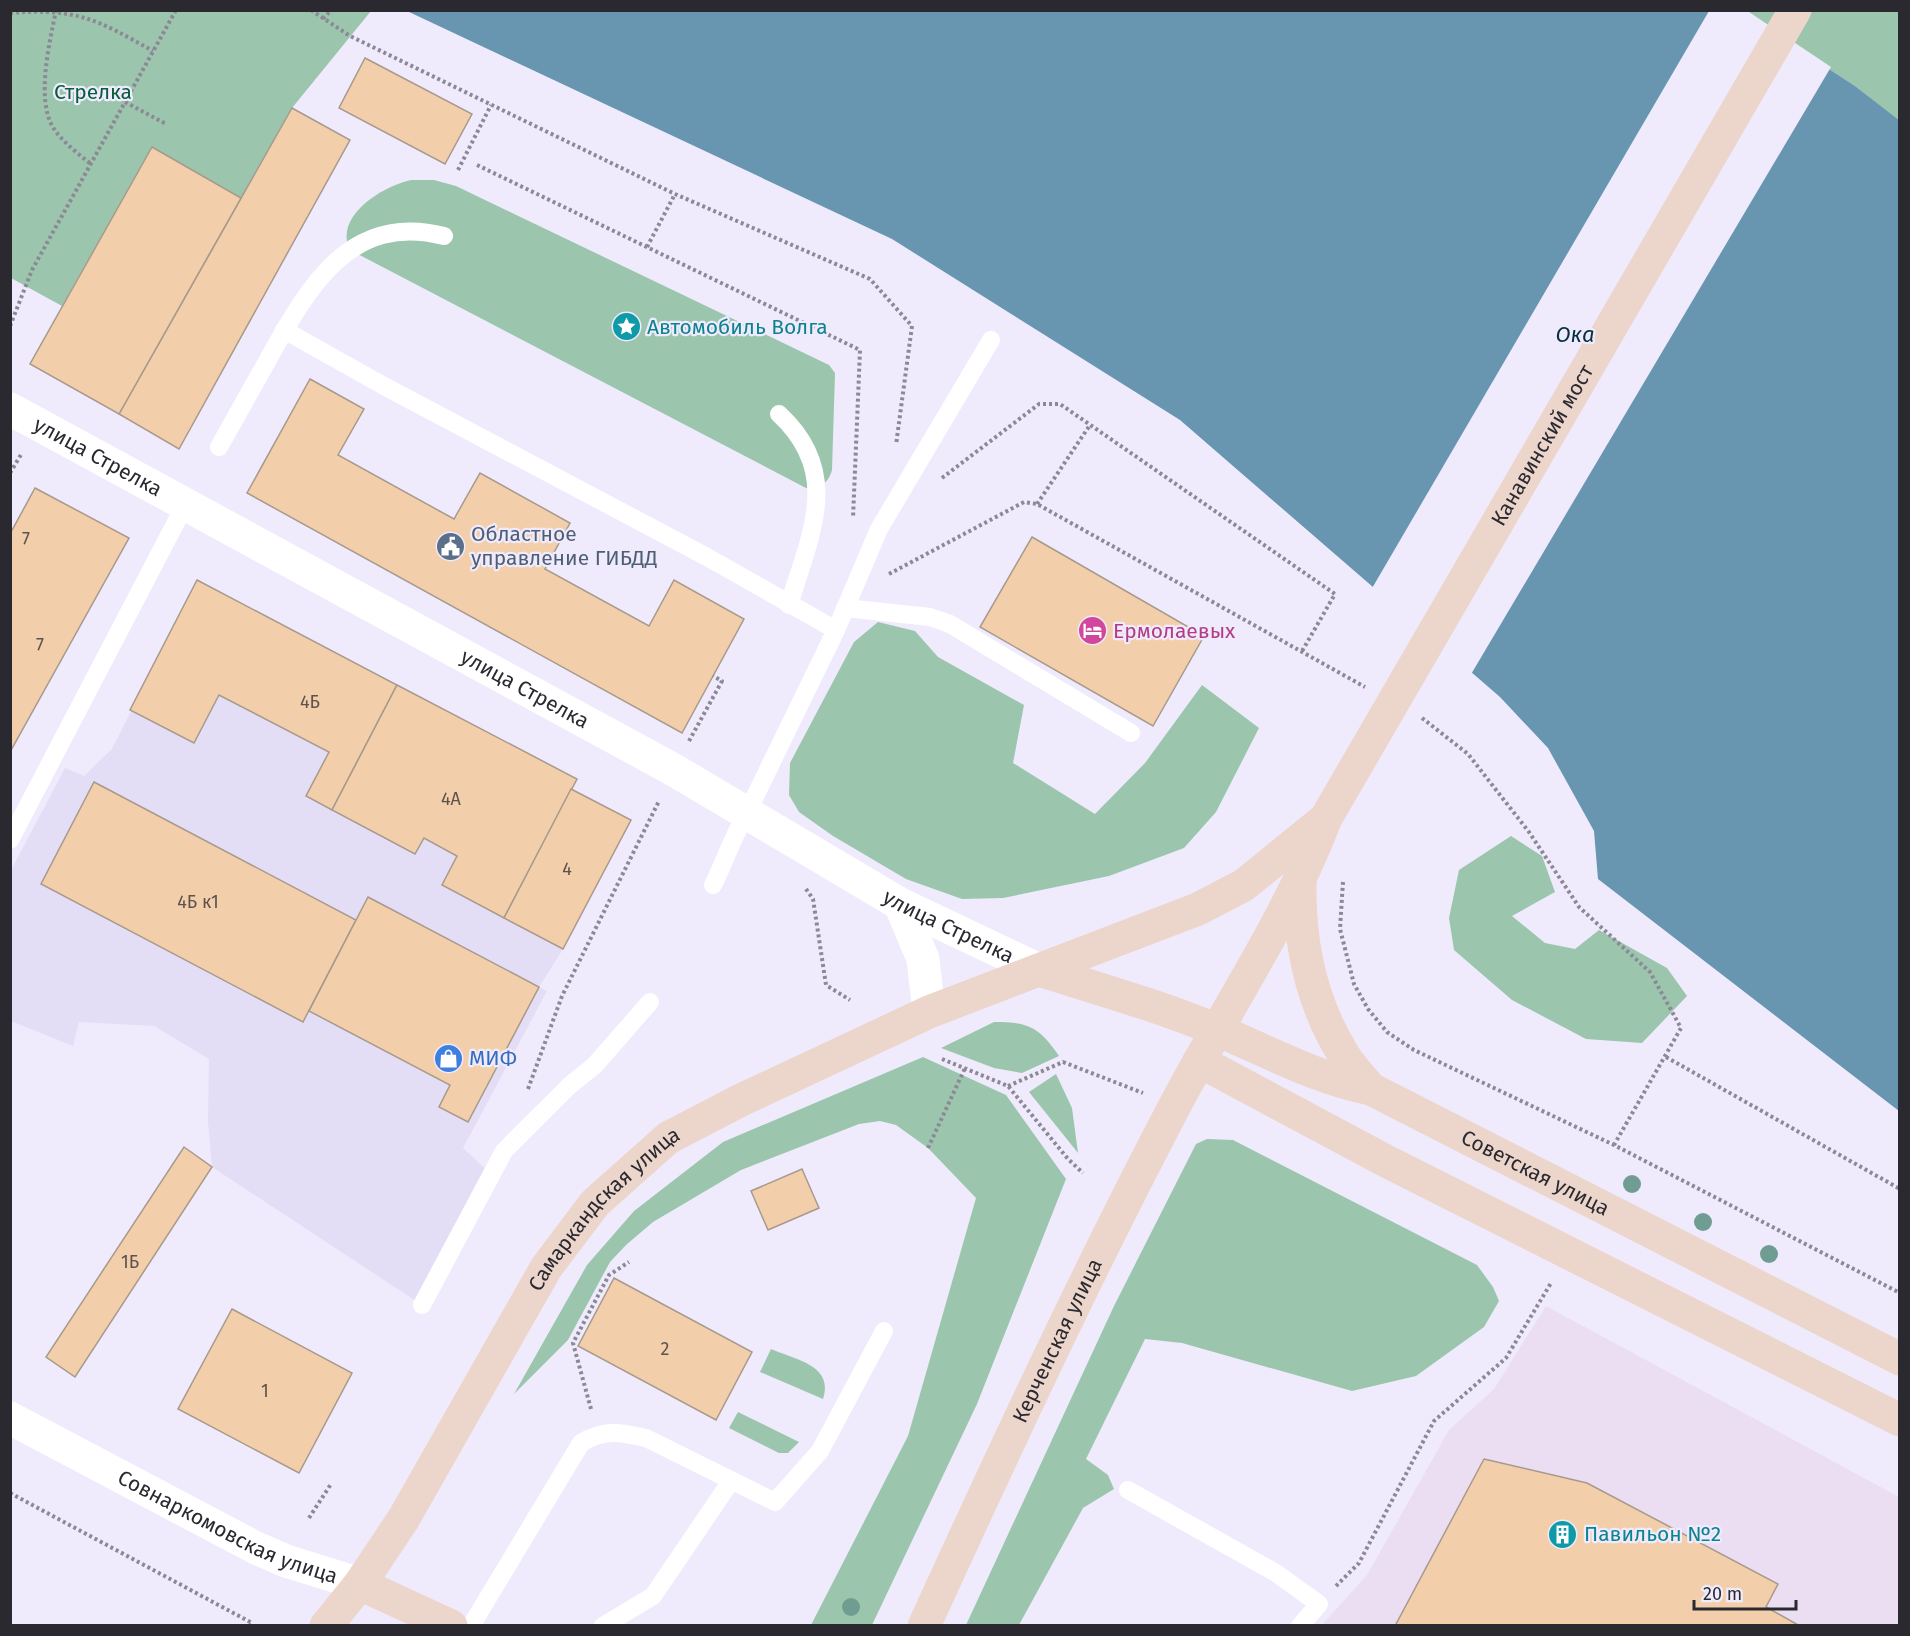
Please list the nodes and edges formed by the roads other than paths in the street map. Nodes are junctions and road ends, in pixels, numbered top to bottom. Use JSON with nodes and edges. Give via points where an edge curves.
{"nodes":[{"id":1,"x":1795,"y":10,"type":"edge"},
{"id":2,"x":444,"y":236,"type":"dead end"},
{"id":3,"x":284,"y":330,"type":"junction"},
{"id":4,"x":991,"y":340,"type":"dead end"},
{"id":5,"x":10,"y":409,"type":"edge"},
{"id":6,"x":779,"y":414,"type":"dead end"},
{"id":7,"x":219,"y":447,"type":"dead end"},
{"id":8,"x":185,"y":505,"type":"junction"},
{"id":9,"x":789,"y":605,"type":"junction"},
{"id":10,"x":845,"y":608,"type":"junction"},
{"id":11,"x":836,"y":630,"type":"junction"},
{"id":12,"x":1131,"y":734,"type":"dead end"},
{"id":13,"x":746,"y":815,"type":"junction"},
{"id":14,"x":1326,"y":818,"type":"junction"},
{"id":15,"x":10,"y":840,"type":"edge"},
{"id":16,"x":1300,"y":881,"type":"junction"},
{"id":17,"x":713,"y":885,"type":"dead end"},
{"id":18,"x":900,"y":904,"type":"junction"},
{"id":19,"x":1040,"y":970,"type":"junction"},
{"id":20,"x":650,"y":1002,"type":"dead end"},
{"id":21,"x":929,"y":1012,"type":"junction"},
{"id":22,"x":1218,"y":1030,"type":"junction"},
{"id":23,"x":1199,"y":1061,"type":"junction"},
{"id":24,"x":1371,"y":1089,"type":"junction"},
{"id":25,"x":422,"y":1305,"type":"dead end"},
{"id":26,"x":884,"y":1331,"type":"dead end"},
{"id":27,"x":1899,"y":1359,"type":"edge"},
{"id":28,"x":10,"y":1419,"type":"edge"},
{"id":29,"x":1899,"y":1420,"type":"edge"},
{"id":30,"x":731,"y":1481,"type":"junction"},
{"id":31,"x":1128,"y":1490,"type":"dead end"},
{"id":32,"x":360,"y":1584,"type":"junction"},
{"id":33,"x":326,"y":1626,"type":"edge"},
{"id":34,"x":451,"y":1626,"type":"edge"},
{"id":35,"x":471,"y":1626,"type":"edge"},
{"id":36,"x":603,"y":1626,"type":"edge"},
{"id":37,"x":924,"y":1626,"type":"edge"},
{"id":38,"x":1300,"y":1626,"type":"edge"}],
"edges":[{"from":1,"to":14,"type":"main road","name":"Канавинский мост"},
{"from":2,"to":3,"type":"lane","via":[[424,231],[387,232],[350,250],[322,273]]},
{"from":3,"to":7,"type":"lane"},
{"from":3,"to":9,"type":"lane"},
{"from":4,"to":10,"type":"lane","via":[[879,529]]},
{"from":5,"to":8,"type":"street","name":"улица Стрелка"},
{"from":6,"to":9,"type":"lane","via":[[801,439],[812,461],[818,488],[815,517]]},
{"from":8,"to":13,"type":"street","name":"улица Стрелка","via":[[667,783]]},
{"from":8,"to":15,"type":"lane"},
{"from":9,"to":11,"type":"lane"},
{"from":10,"to":11,"type":"lane"},
{"from":10,"to":12,"type":"lane","via":[[930,617],[950,624]]},
{"from":11,"to":13,"type":"lane"},
{"from":13,"to":17,"type":"lane"},
{"from":13,"to":18,"type":"street","name":"улица Стрелка"},
{"from":14,"to":16,"type":"main road"},
{"from":14,"to":19,"type":"main road","name":"Самаркандская улица","via":[[1244,885],[1198,909]]},
{"from":16,"to":22,"type":"main road","name":"Керченская улица"},
{"from":16,"to":24,"type":"main road","name":"Советская улица","via":[[1299,916],[1312,986],[1342,1054]]},
{"from":18,"to":19,"type":"street","name":"улица Стрелка"},
{"from":18,"to":21,"type":"street","via":[[923,959]]},
{"from":19,"to":21,"type":"main road","name":"Самаркандская улица"},
{"from":19,"to":22,"type":"main road"},
{"from":20,"to":25,"type":"lane","via":[[595,1065],[504,1151]]},
{"from":21,"to":32,"type":"main road","name":"Самаркандская улица","via":[[668,1138],[595,1203],[546,1268],[404,1518]]},
{"from":22,"to":23,"type":"main road","name":"Керченская улица"},
{"from":22,"to":24,"type":"main road","via":[[1284,1062]]},
{"from":23,"to":29,"type":"main road","via":[[1457,1198]]},
{"from":23,"to":37,"type":"main road","name":"Керченская улица","via":[[991,1478]]},
{"from":24,"to":27,"type":"main road","name":"Советская улица"},
{"from":26,"to":30,"type":"lane","via":[[820,1451],[775,1502]]},
{"from":28,"to":32,"type":"street","name":"Совнаркомовская улица","via":[[256,1548]]},
{"from":30,"to":35,"type":"lane","via":[[646,1437],[597,1433],[580,1443]]},
{"from":30,"to":36,"type":"lane","via":[[653,1596]]},
{"from":31,"to":38,"type":"lane","via":[[1276,1574],[1319,1604]]},
{"from":32,"to":33,"type":"main road","name":"Самаркандская улица"},
{"from":32,"to":34,"type":"main road","name":"Совнаркомовская улица"}]}
